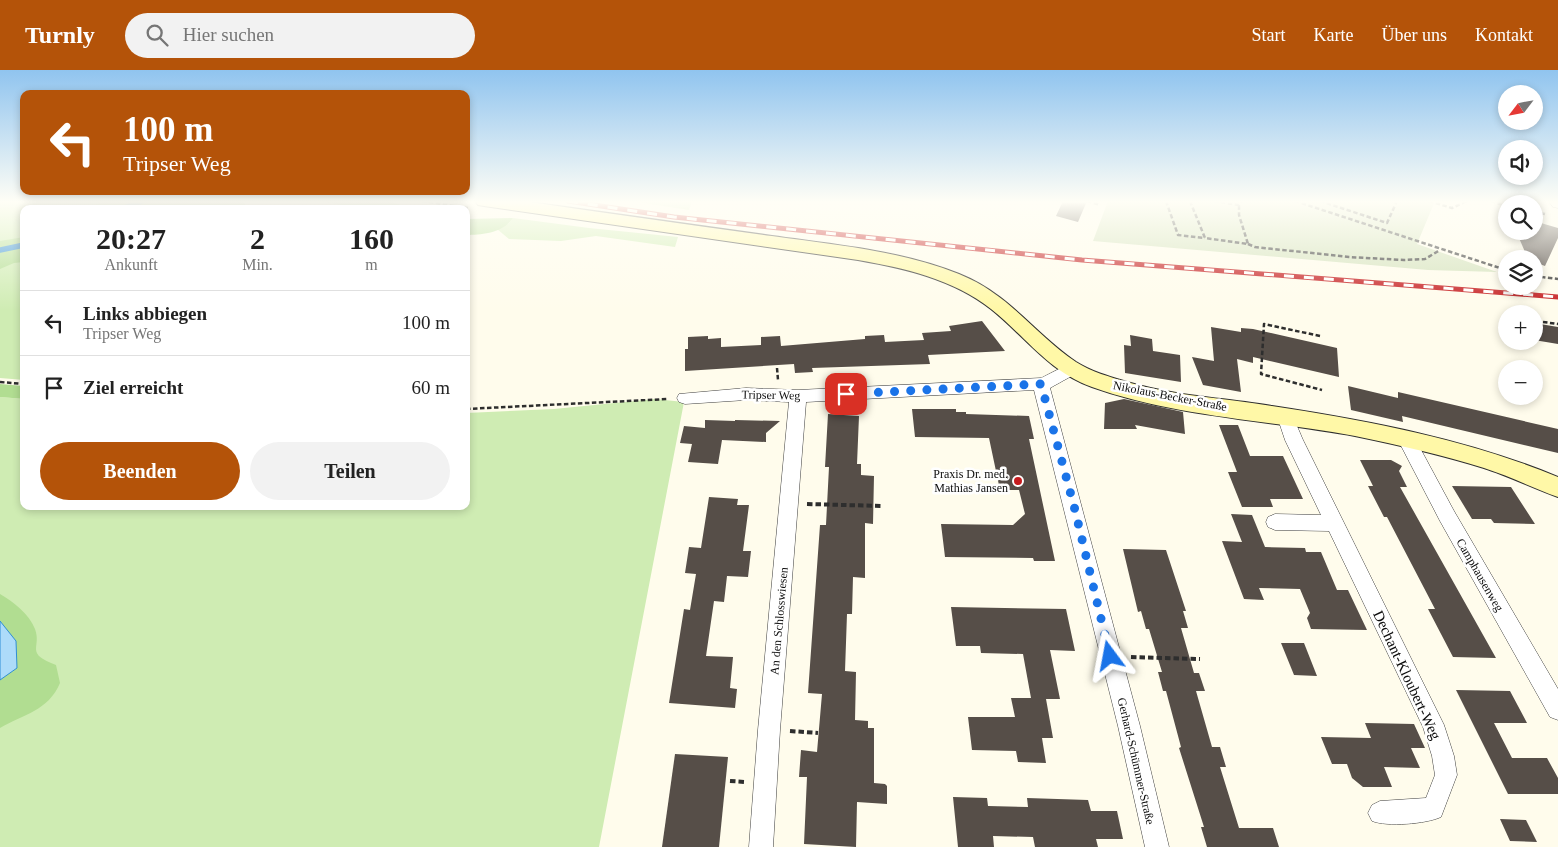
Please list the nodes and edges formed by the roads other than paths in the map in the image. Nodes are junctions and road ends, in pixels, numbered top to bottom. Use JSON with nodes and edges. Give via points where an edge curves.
{"nodes":[{"id":1,"x":728,"y":237,"type":"edge"},
{"id":2,"x":1071,"y":369,"type":"junction"},
{"id":3,"x":1041,"y":384,"type":"junction"},
{"id":4,"x":798,"y":396,"type":"junction"},
{"id":5,"x":685,"y":398,"type":"road end"},
{"id":6,"x":1285,"y":416,"type":"junction"},
{"id":7,"x":1406,"y":438,"type":"junction"},
{"id":8,"x":1558,"y":487,"type":"edge"},
{"id":9,"x":1275,"y":522,"type":"dead end"},
{"id":10,"x":1334,"y":523,"type":"junction"},
{"id":11,"x":1558,"y":710,"type":"edge"},
{"id":12,"x":1380,"y":813,"type":"dead end"},
{"id":13,"x":762,"y":847,"type":"edge"},
{"id":14,"x":1156,"y":847,"type":"edge"}],
"edges":[{"from":1,"to":2,"type":"main road","name":"Nikolaus-Becker-Straße","via":[[851,253],[916,266],[963,283],[1005,310]]},
{"from":2,"to":3,"type":"street","name":"Tripser Weg"},
{"from":2,"to":6,"type":"main road","name":"Nikolaus-Becker-Straße","via":[[1126,390]]},
{"from":3,"to":4,"type":"street","name":"Tripser Weg"},
{"from":3,"to":14,"type":"street","name":"Gerhard-Schümmer-Straße","via":[[1129,726]]},
{"from":4,"to":5,"type":"street","name":"Tripser Weg","via":[[746,394]]},
{"from":4,"to":13,"type":"street","name":"An den Schlosswiesen"},
{"from":6,"to":7,"type":"main road","name":"Nikolaus-Becker-Straße"},
{"from":6,"to":10,"type":"street","name":"Dechant-Kloubert-Weg"},
{"from":7,"to":8,"type":"main road","name":"Nikolaus-Becker-Straße","via":[[1480,457]]},
{"from":7,"to":11,"type":"street","name":"Camphausenweg","via":[[1446,516]]},
{"from":9,"to":10,"type":"street"},
{"from":10,"to":12,"type":"street","name":"Dechant-Kloubert-Weg","via":[[1433,725],[1444,756],[1446,775],[1432,809]]}]}
